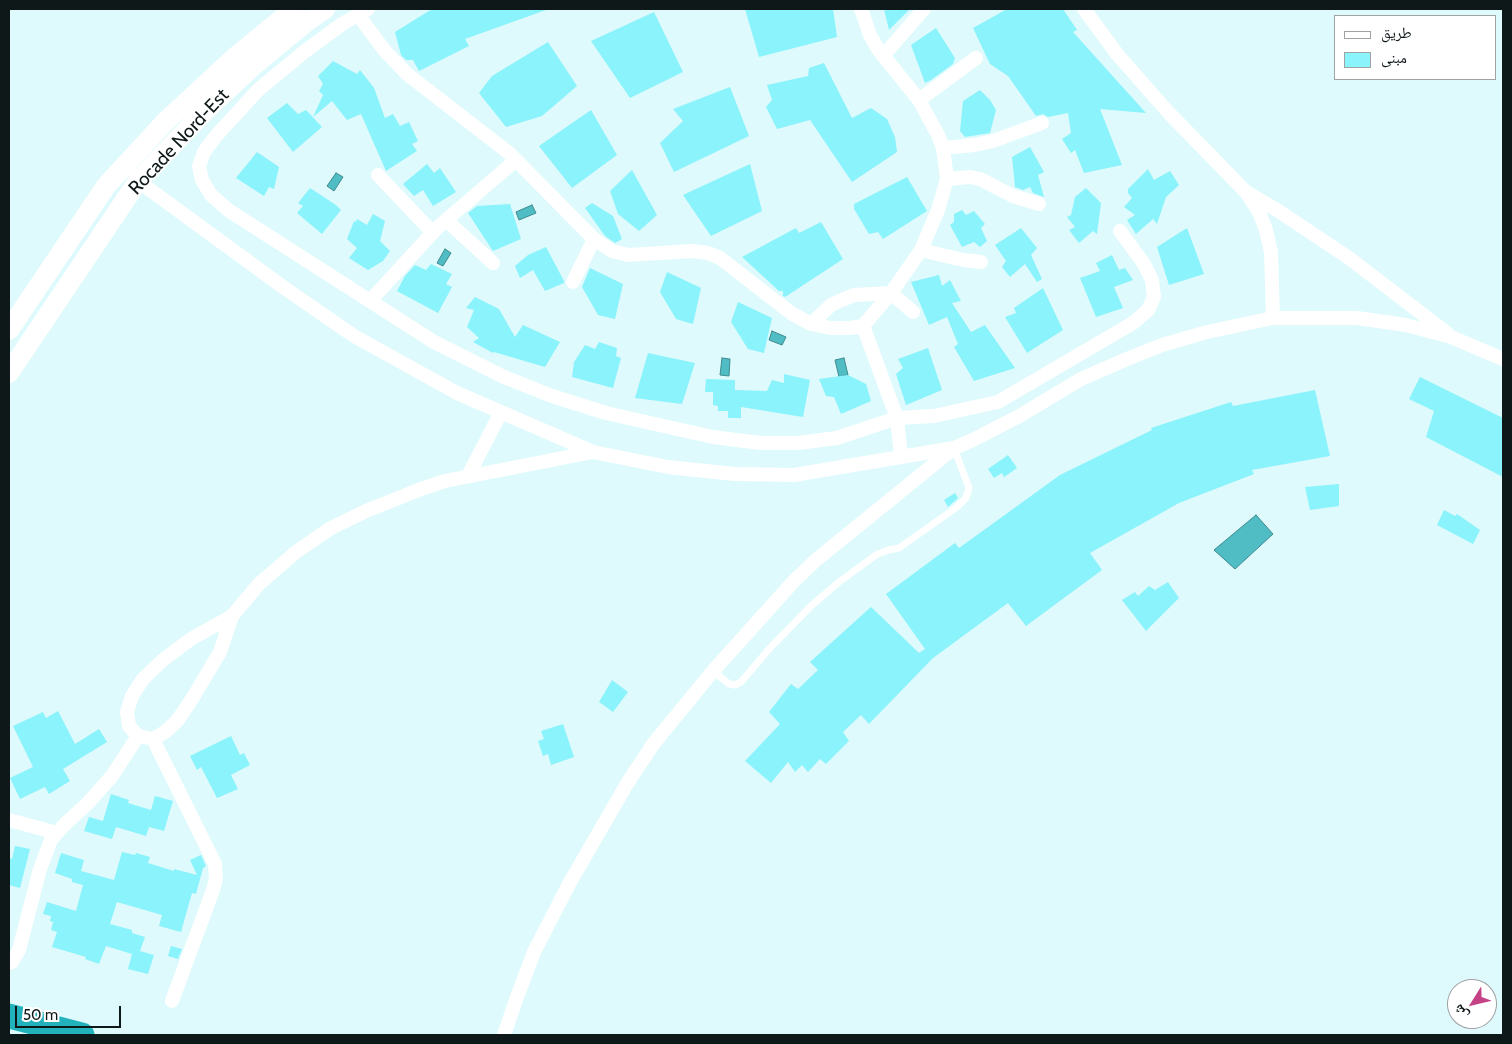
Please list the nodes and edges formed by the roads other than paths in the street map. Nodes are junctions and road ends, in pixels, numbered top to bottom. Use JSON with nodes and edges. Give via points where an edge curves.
{"nodes":[{"id":1,"x":294,"y":9,"type":"edge"},
{"id":2,"x":325,"y":9,"type":"edge"},
{"id":3,"x":862,"y":9,"type":"edge"},
{"id":4,"x":924,"y":9,"type":"edge"},
{"id":5,"x":1084,"y":9,"type":"edge"},
{"id":6,"x":363,"y":12,"type":"edge"},
{"id":7,"x":883,"y":56,"type":"junction"},
{"id":8,"x":976,"y":58,"type":"dead end"},
{"id":9,"x":919,"y":100,"type":"junction"},
{"id":10,"x":1042,"y":123,"type":"dead end"},
{"id":11,"x":943,"y":148,"type":"junction"},
{"id":12,"x":516,"y":160,"type":"junction"},
{"id":13,"x":378,"y":175,"type":"dead end"},
{"id":14,"x":947,"y":179,"type":"junction"},
{"id":15,"x":138,"y":180,"type":"junction"},
{"id":16,"x":1246,"y":192,"type":"junction"},
{"id":17,"x":1039,"y":204,"type":"dead end"},
{"id":18,"x":446,"y":220,"type":"junction"},
{"id":19,"x":1120,"y":231,"type":"dead end"},
{"id":20,"x":433,"y":232,"type":"junction"},
{"id":21,"x":594,"y":239,"type":"junction"},
{"id":22,"x":921,"y":250,"type":"junction"},
{"id":23,"x":981,"y":262,"type":"dead end"},
{"id":24,"x":493,"y":263,"type":"dead end"},
{"id":25,"x":573,"y":282,"type":"dead end"},
{"id":26,"x":891,"y":293,"type":"junction"},
{"id":27,"x":370,"y":301,"type":"junction"},
{"id":28,"x":913,"y":312,"type":"dead end"},
{"id":29,"x":1273,"y":318,"type":"junction"},
{"id":30,"x":811,"y":324,"type":"junction"},
{"id":31,"x":863,"y":326,"type":"junction"},
{"id":32,"x":9,"y":330,"type":"edge"},
{"id":33,"x":1451,"y":337,"type":"junction"},
{"id":34,"x":1503,"y":359,"type":"edge"},
{"id":35,"x":9,"y":373,"type":"edge"},
{"id":36,"x":501,"y":412,"type":"junction"},
{"id":37,"x":898,"y":418,"type":"junction"},
{"id":38,"x":954,"y":448,"type":"junction"},
{"id":39,"x":592,"y":452,"type":"junction"},
{"id":40,"x":901,"y":457,"type":"junction"},
{"id":41,"x":468,"y":476,"type":"junction"},
{"id":42,"x":232,"y":616,"type":"junction"},
{"id":43,"x":713,"y":671,"type":"junction"},
{"id":44,"x":138,"y":736,"type":"junction"},
{"id":45,"x":152,"y":739,"type":"junction"},
{"id":46,"x":9,"y":820,"type":"edge"},
{"id":47,"x":57,"y":833,"type":"junction"},
{"id":48,"x":9,"y":963,"type":"edge"},
{"id":49,"x":172,"y":1001,"type":"dead end"},
{"id":50,"x":9,"y":1016,"type":"edge"},
{"id":51,"x":82,"y":1035,"type":"edge"},
{"id":52,"x":504,"y":1035,"type":"edge"}],
"edges":[{"from":1,"to":32,"type":"street","name":"Rocade Nord-Est","via":[[234,58],[166,121],[106,186]]},
{"from":2,"to":15,"type":"street","name":"Rocade Nord-Est","via":[[253,66],[205,110]]},
{"from":3,"to":7,"type":"street","via":[[870,35]]},
{"from":4,"to":7,"type":"street"},
{"from":5,"to":16,"type":"street","via":[[1117,54],[1168,112]]},
{"from":6,"to":12,"type":"street","via":[[385,51],[407,74]]},
{"from":6,"to":27,"type":"street","via":[[304,52],[258,90],[216,136],[204,152],[199,166],[202,180],[211,195],[228,210]]},
{"from":7,"to":9,"type":"street"},
{"from":8,"to":9,"type":"street"},
{"from":9,"to":11,"type":"street"},
{"from":10,"to":11,"type":"street","via":[[993,141]]},
{"from":11,"to":14,"type":"street"},
{"from":12,"to":18,"type":"street"},
{"from":12,"to":21,"type":"street"},
{"from":13,"to":20,"type":"street"},
{"from":14,"to":17,"type":"street","via":[[980,179],[1013,196]]},
{"from":14,"to":22,"type":"street"},
{"from":15,"to":35,"type":"street","name":"Rocade Nord-Est"},
{"from":15,"to":36,"type":"street","via":[[354,336],[457,393]]},
{"from":16,"to":29,"type":"street","via":[[1259,212],[1268,237]]},
{"from":16,"to":33,"type":"street","via":[[1349,258]]},
{"from":18,"to":20,"type":"street"},
{"from":18,"to":24,"type":"street"},
{"from":19,"to":37,"type":"street","via":[[1152,280],[1154,297],[1148,310],[1133,323],[998,402],[934,416]]},
{"from":20,"to":27,"type":"street"},
{"from":21,"to":25,"type":"street"},
{"from":21,"to":30,"type":"street","via":[[612,251],[628,254],[708,253],[720,258],[791,313]]},
{"from":22,"to":23,"type":"street"},
{"from":22,"to":26,"type":"street"},
{"from":26,"to":28,"type":"street"},
{"from":26,"to":30,"type":"street","via":[[854,295],[832,305]]},
{"from":26,"to":31,"type":"street"},
{"from":27,"to":37,"type":"street","via":[[434,342],[504,377],[606,412],[713,437],[760,443],[798,443],[837,438]]},
{"from":29,"to":33,"type":"street","via":[[1357,318],[1406,325]]},
{"from":29,"to":38,"type":"street","via":[[1198,335],[1127,358],[1081,379],[1014,419]]},
{"from":30,"to":31,"type":"street","via":[[831,328]]},
{"from":31,"to":37,"type":"street"},
{"from":33,"to":34,"type":"street"},
{"from":36,"to":39,"type":"street"},
{"from":36,"to":41,"type":"street"},
{"from":37,"to":40,"type":"street"},
{"from":38,"to":40,"type":"street"},
{"from":38,"to":43,"type":"street","via":[[816,560],[765,611]]},
{"from":38,"to":43,"type":"lane","via":[[969,488],[966,498],[957,507],[899,548],[876,554],[839,582],[811,606],[740,682],[729,684]]},
{"from":39,"to":40,"type":"street","via":[[668,467],[734,474],[794,475]]},
{"from":39,"to":41,"type":"street"},
{"from":41,"to":42,"type":"street","via":[[421,489],[331,528],[296,552],[259,584]]},
{"from":42,"to":44,"type":"street","via":[[191,639],[143,679],[127,712],[129,726]]},
{"from":42,"to":45,"type":"street","via":[[220,652],[192,699],[165,732]]},
{"from":43,"to":52,"type":"street","via":[[654,743],[569,884],[534,952]]},
{"from":44,"to":45,"type":"street"},
{"from":44,"to":47,"type":"street","via":[[112,776]]},
{"from":45,"to":49,"type":"street","via":[[215,864],[213,890]]},
{"from":46,"to":47,"type":"street"},
{"from":47,"to":48,"type":"street","via":[[40,869],[19,950]]},
{"from":50,"to":51,"type":"highway"}]}
